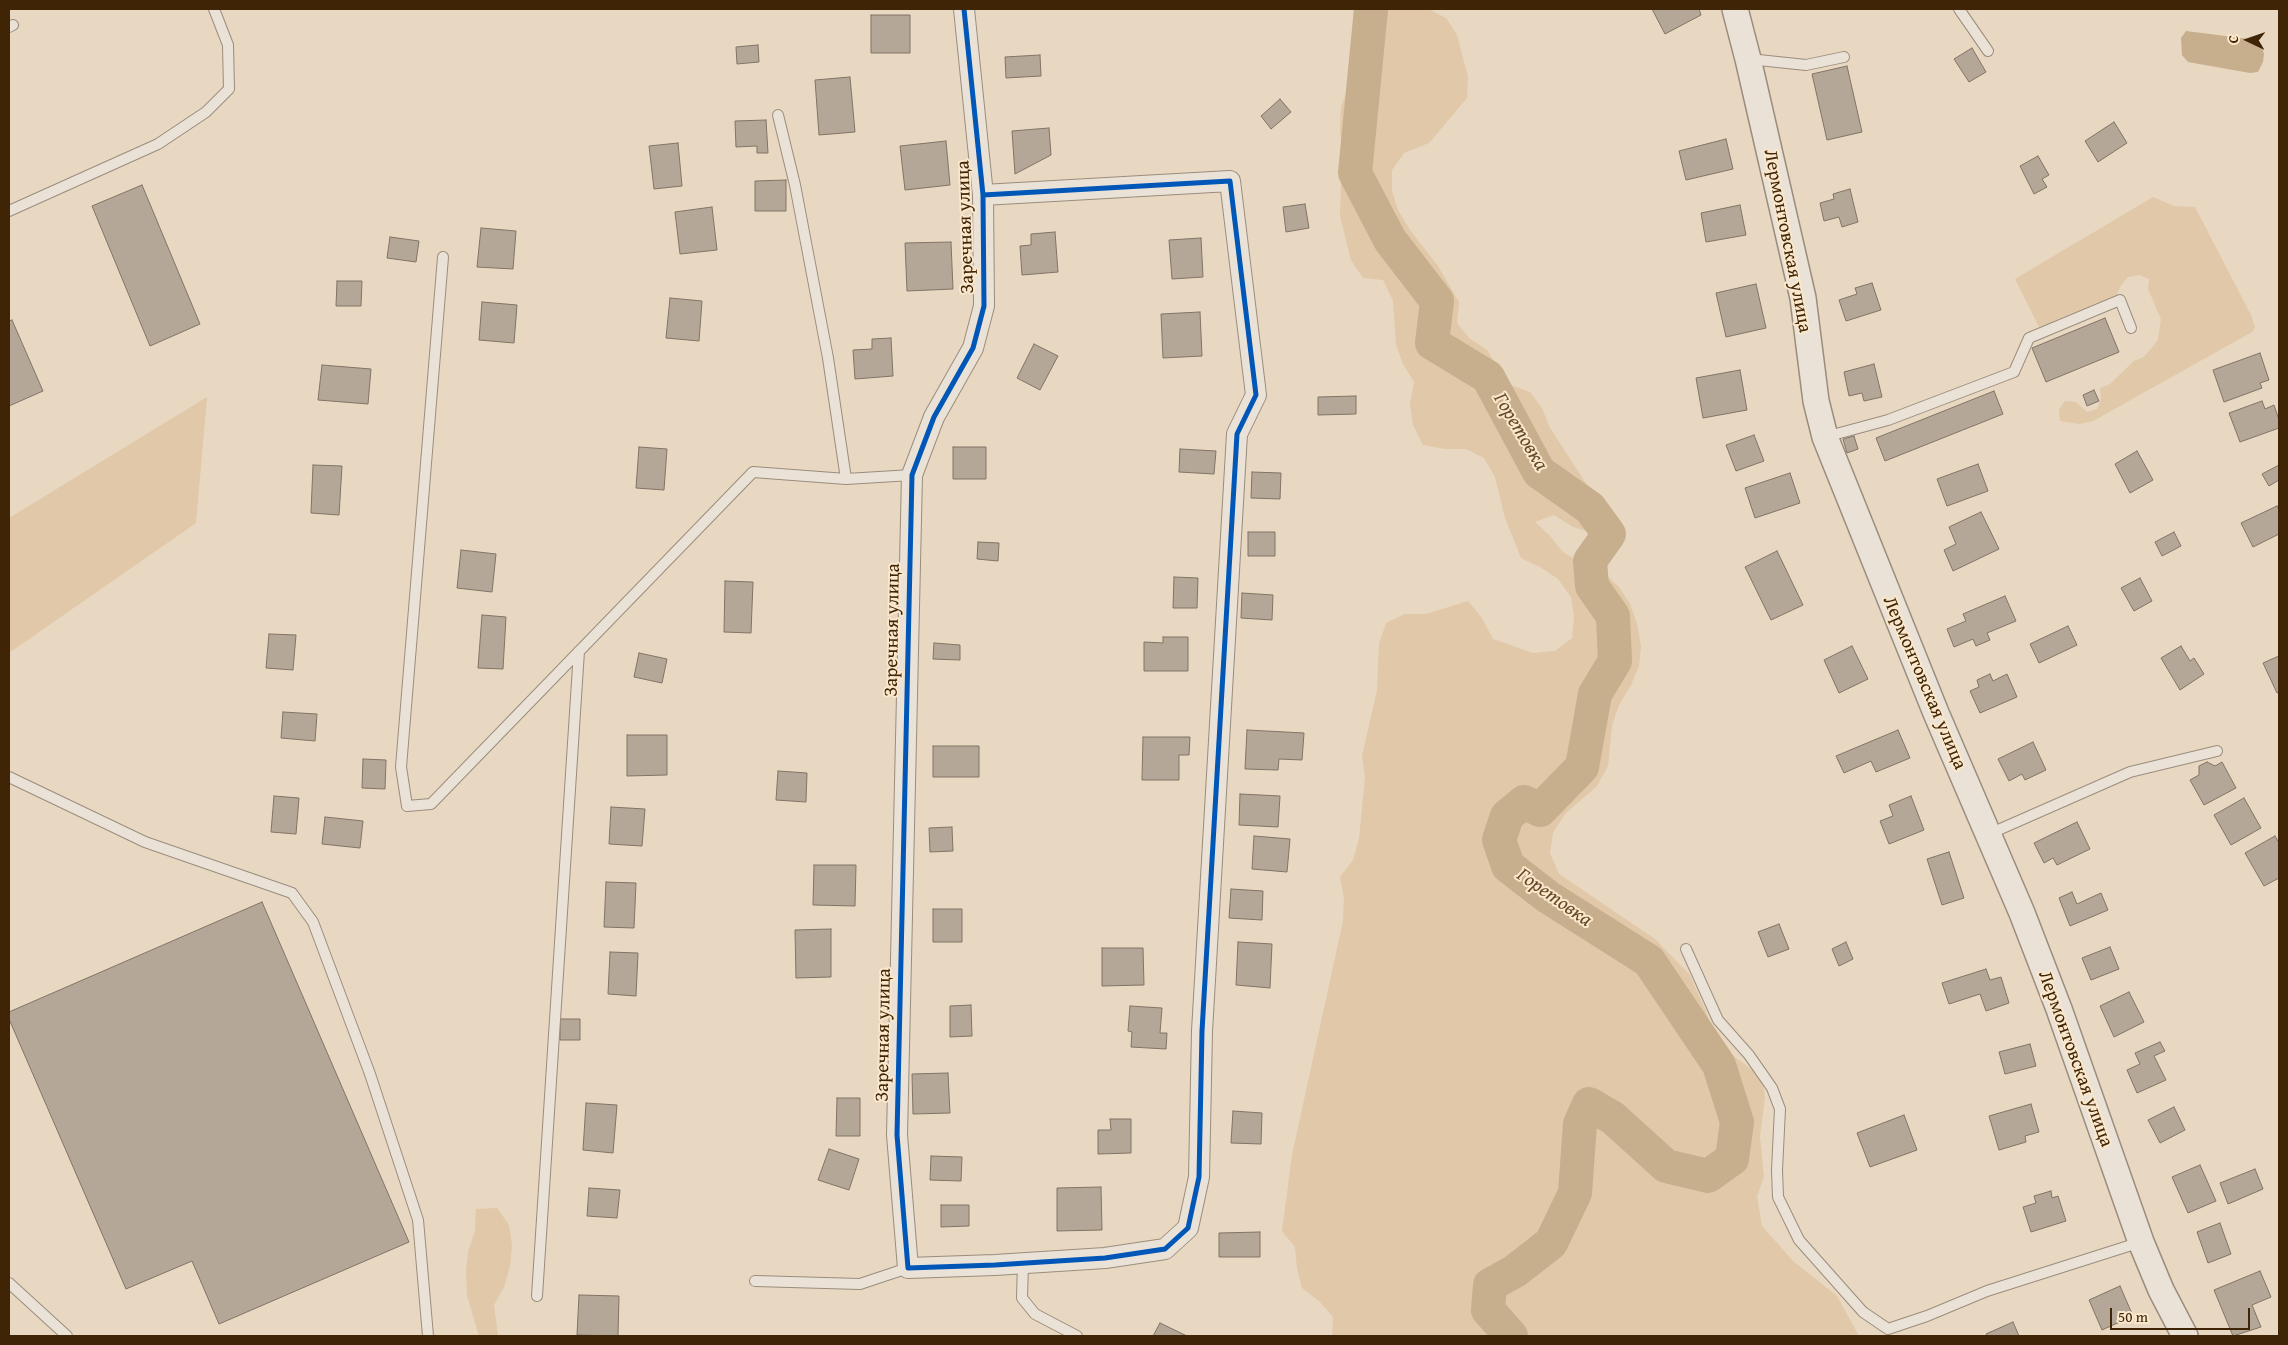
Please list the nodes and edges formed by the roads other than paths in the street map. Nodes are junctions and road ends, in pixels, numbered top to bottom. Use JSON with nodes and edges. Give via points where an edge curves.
{"nodes":[{"id":1,"x":214,"y":9,"type":"edge"},
{"id":2,"x":964,"y":9,"type":"edge"},
{"id":3,"x":1735,"y":9,"type":"edge"},
{"id":4,"x":1959,"y":9,"type":"edge"},
{"id":5,"x":1988,"y":51,"type":"dead end"},
{"id":6,"x":1844,"y":57,"type":"dead end"},
{"id":7,"x":1748,"y":59,"type":"junction"},
{"id":8,"x":778,"y":115,"type":"dead end"},
{"id":9,"x":983,"y":195,"type":"junction"},
{"id":10,"x":9,"y":211,"type":"edge"},
{"id":11,"x":443,"y":257,"type":"dead end"},
{"id":12,"x":2131,"y":328,"type":"dead end"},
{"id":13,"x":1824,"y":437,"type":"junction"},
{"id":14,"x":912,"y":475,"type":"junction"},
{"id":15,"x":846,"y":479,"type":"junction"},
{"id":16,"x":579,"y":651,"type":"junction"},
{"id":17,"x":2218,"y":751,"type":"dead end"},
{"id":18,"x":9,"y":776,"type":"edge"},
{"id":19,"x":1988,"y":834,"type":"junction"},
{"id":20,"x":1686,"y":949,"type":"dead end"},
{"id":21,"x":2141,"y":1242,"type":"junction"},
{"id":22,"x":1023,"y":1264,"type":"junction"},
{"id":23,"x":908,"y":1268,"type":"junction"},
{"id":24,"x":755,"y":1281,"type":"dead end"},
{"id":25,"x":9,"y":1283,"type":"edge"},
{"id":26,"x":537,"y":1296,"type":"dead end"},
{"id":27,"x":67,"y":1336,"type":"edge"},
{"id":28,"x":428,"y":1336,"type":"edge"},
{"id":29,"x":1077,"y":1336,"type":"edge"},
{"id":30,"x":2185,"y":1336,"type":"edge"}],
"edges":[{"from":1,"to":10,"type":"lane","via":[[228,45],[229,89],[206,112],[158,144]]},
{"from":2,"to":9,"type":"street","name":"Заречная улица"},
{"from":3,"to":7,"type":"street","name":"Лермонтовская улица"},
{"from":4,"to":5,"type":"lane"},
{"from":6,"to":7,"type":"lane","via":[[1806,65]]},
{"from":7,"to":13,"type":"street","name":"Лермонтовская улица","via":[[1802,298]]},
{"from":8,"to":15,"type":"lane","via":[[795,185],[826,348]]},
{"from":9,"to":14,"type":"street","name":"Заречная улица","via":[[984,306],[973,348],[934,417]]},
{"from":9,"to":22,"type":"street","via":[[1230,181],[1256,395],[1237,434],[1203,1021],[1199,1177],[1188,1228],[1165,1249],[1105,1258]]},
{"from":11,"to":16,"type":"lane","via":[[401,767],[407,806],[431,804]]},
{"from":12,"to":13,"type":"lane","via":[[2120,300],[2028,338],[2014,372],[1888,420]]},
{"from":13,"to":19,"type":"street","name":"Лермонтовская улица"},
{"from":14,"to":15,"type":"lane"},
{"from":14,"to":23,"type":"street","name":"Заречная улица","via":[[897,1135]]},
{"from":15,"to":16,"type":"lane","via":[[753,472]]},
{"from":16,"to":26,"type":"lane"},
{"from":17,"to":19,"type":"lane","via":[[2130,772]]},
{"from":18,"to":28,"type":"lane","via":[[145,842],[292,893],[313,922],[370,1074],[418,1220]]},
{"from":19,"to":21,"type":"street","name":"Лермонтовская улица","via":[[2022,913]]},
{"from":20,"to":21,"type":"lane","via":[[1718,1020],[1749,1054],[1772,1088],[1780,1108],[1778,1197],[1799,1240],[1863,1312],[1888,1329],[1928,1316],[1987,1290]]},
{"from":21,"to":30,"type":"street","name":"Лермонтовская улица"},
{"from":22,"to":23,"type":"street"},
{"from":22,"to":29,"type":"lane","via":[[1022,1298],[1035,1314]]},
{"from":23,"to":24,"type":"lane","via":[[860,1284]]},
{"from":25,"to":27,"type":"lane"}]}
